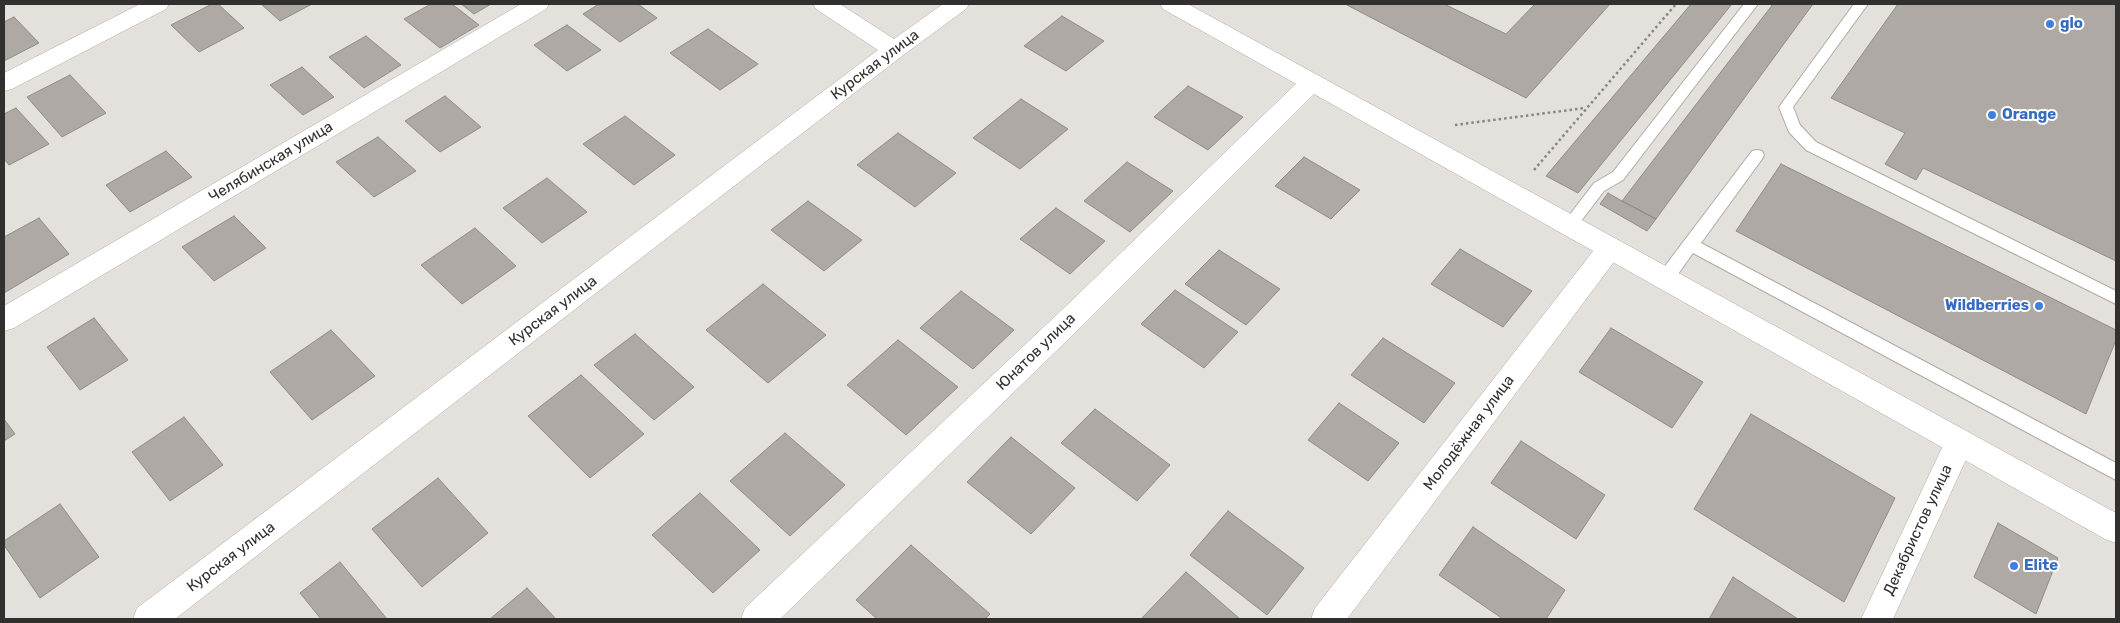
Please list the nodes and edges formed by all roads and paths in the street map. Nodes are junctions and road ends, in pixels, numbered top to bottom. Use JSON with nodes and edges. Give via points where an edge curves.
{"nodes":[{"id":1,"x":158,"y":4,"type":"edge"},
{"id":2,"x":538,"y":4,"type":"edge"},
{"id":3,"x":824,"y":4,"type":"edge"},
{"id":4,"x":958,"y":4,"type":"edge"},
{"id":5,"x":1172,"y":4,"type":"edge"},
{"id":6,"x":1676,"y":4,"type":"edge"},
{"id":7,"x":1751,"y":4,"type":"edge"},
{"id":8,"x":1860,"y":4,"type":"edge"},
{"id":9,"x":894,"y":50,"type":"junction"},
{"id":10,"x":1312,"y":82,"type":"junction"},
{"id":11,"x":4,"y":83,"type":"edge"},
{"id":12,"x":1586,"y":108,"type":"junction"},
{"id":13,"x":1453,"y":125,"type":"dead end"},
{"id":14,"x":1757,"y":155,"type":"dead end"},
{"id":15,"x":1530,"y":174,"type":"dead end"},
{"id":16,"x":1570,"y":225,"type":"junction"},
{"id":17,"x":1691,"y":246,"type":"junction"},
{"id":18,"x":1610,"y":248,"type":"junction"},
{"id":19,"x":1666,"y":278,"type":"junction"},
{"id":20,"x":2116,"y":298,"type":"edge"},
{"id":21,"x":4,"y":320,"type":"edge"},
{"id":22,"x":1959,"y":442,"type":"junction"},
{"id":23,"x":2116,"y":472,"type":"edge"},
{"id":24,"x":2116,"y":529,"type":"edge"},
{"id":25,"x":149,"y":619,"type":"edge"},
{"id":26,"x":757,"y":619,"type":"edge"},
{"id":27,"x":1327,"y":619,"type":"edge"},
{"id":28,"x":1878,"y":619,"type":"edge"}],
"edges":[{"from":1,"to":11,"type":"street"},
{"from":2,"to":21,"type":"street","name":"Челябинская улица"},
{"from":3,"to":9,"type":"street"},
{"from":4,"to":9,"type":"street","name":"Курская улица"},
{"from":5,"to":10,"type":"street"},
{"from":6,"to":12,"type":"path"},
{"from":7,"to":16,"type":"lane","via":[[1618,176],[1599,187]]},
{"from":8,"to":20,"type":"lane","via":[[1786,107],[1794,128],[1811,146]]},
{"from":9,"to":25,"type":"street","name":"Курская улица"},
{"from":10,"to":16,"type":"street"},
{"from":10,"to":26,"type":"street","name":"Юнатов улица","via":[[1074,316]]},
{"from":12,"to":13,"type":"path"},
{"from":12,"to":15,"type":"path"},
{"from":14,"to":17,"type":"lane"},
{"from":16,"to":18,"type":"street"},
{"from":17,"to":19,"type":"lane"},
{"from":17,"to":23,"type":"lane"},
{"from":18,"to":19,"type":"street"},
{"from":18,"to":27,"type":"street","name":"Молодёжная улица"},
{"from":19,"to":22,"type":"street"},
{"from":22,"to":24,"type":"street"},
{"from":22,"to":28,"type":"street","name":"Декабристов улица"}]}
